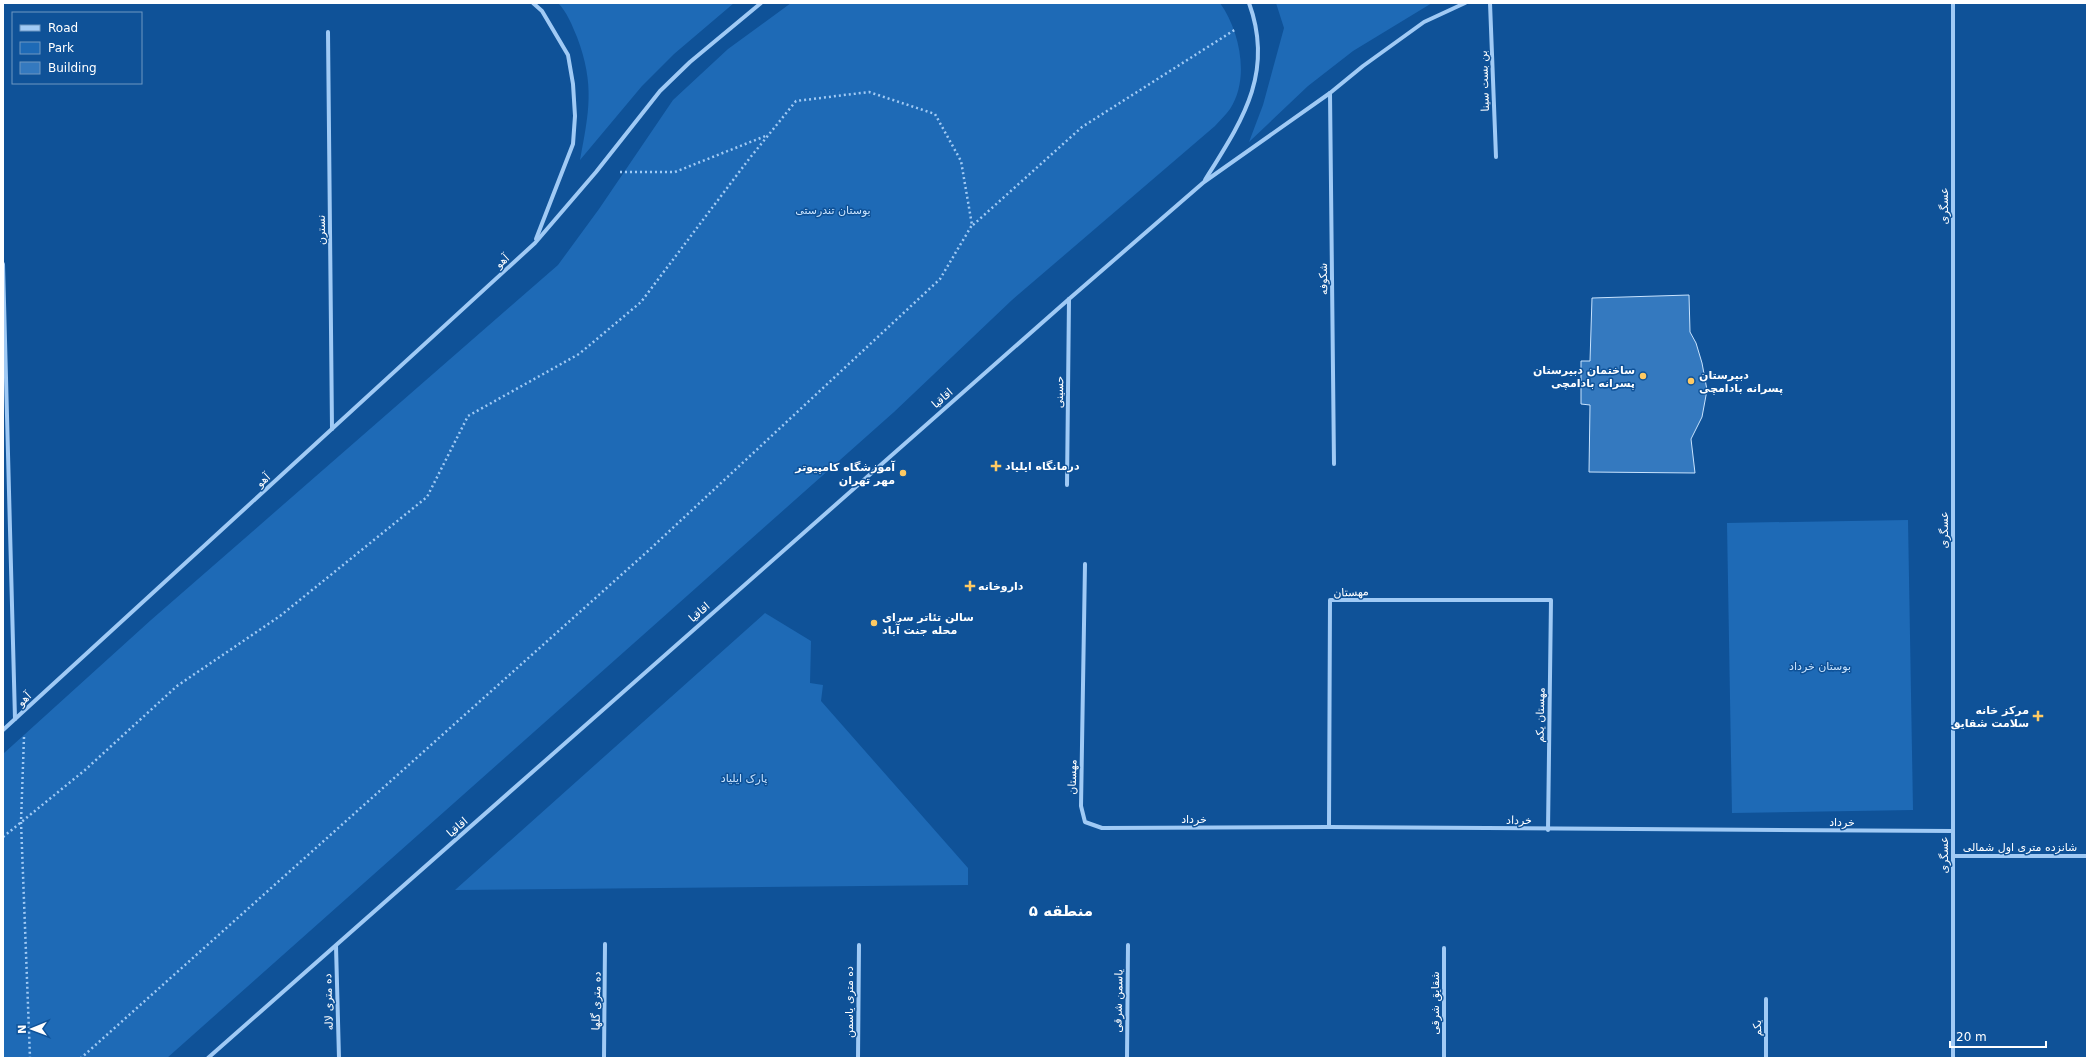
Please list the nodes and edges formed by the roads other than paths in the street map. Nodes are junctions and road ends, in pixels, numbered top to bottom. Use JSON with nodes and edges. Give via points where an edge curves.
{"nodes":[{"id":1,"x":533,"y":3,"type":"edge"},
{"id":2,"x":761,"y":3,"type":"edge"},
{"id":3,"x":1250,"y":3,"type":"edge"},
{"id":4,"x":1465,"y":3,"type":"edge"},
{"id":5,"x":1490,"y":3,"type":"edge"},
{"id":6,"x":1953,"y":3,"type":"edge"},
{"id":7,"x":328,"y":32,"type":"dead end"},
{"id":8,"x":1330,"y":93,"type":"junction"},
{"id":9,"x":1496,"y":157,"type":"dead end"},
{"id":10,"x":1204,"y":182,"type":"junction"},
{"id":11,"x":535,"y":243,"type":"junction"},
{"id":12,"x":3,"y":264,"type":"edge"},
{"id":13,"x":1069,"y":299,"type":"junction"},
{"id":14,"x":332,"y":429,"type":"junction"},
{"id":15,"x":1334,"y":464,"type":"dead end"},
{"id":16,"x":1067,"y":485,"type":"dead end"},
{"id":17,"x":1085,"y":564,"type":"dead end"},
{"id":18,"x":1551,"y":600,"type":"joint"},
{"id":19,"x":15,"y":719,"type":"junction"},
{"id":20,"x":3,"y":730,"type":"edge"},
{"id":21,"x":1085,"y":822,"type":"joint"},
{"id":22,"x":1329,"y":827,"type":"junction"},
{"id":23,"x":1548,"y":830,"type":"junction"},
{"id":24,"x":1953,"y":831,"type":"junction"},
{"id":25,"x":1954,"y":856,"type":"junction"},
{"id":26,"x":2087,"y":856,"type":"edge"},
{"id":27,"x":605,"y":944,"type":"dead end"},
{"id":28,"x":858,"y":945,"type":"dead end"},
{"id":29,"x":1128,"y":945,"type":"dead end"},
{"id":30,"x":336,"y":946,"type":"junction"},
{"id":31,"x":1444,"y":948,"type":"dead end"},
{"id":32,"x":1766,"y":999,"type":"dead end"},
{"id":33,"x":208,"y":1058,"type":"edge"},
{"id":34,"x":339,"y":1058,"type":"edge"},
{"id":35,"x":604,"y":1058,"type":"edge"},
{"id":36,"x":858,"y":1058,"type":"edge"},
{"id":37,"x":1127,"y":1058,"type":"edge"},
{"id":38,"x":1444,"y":1058,"type":"edge"},
{"id":39,"x":1766,"y":1058,"type":"edge"},
{"id":40,"x":1953,"y":1058,"type":"edge"}],
"edges":[{"from":1,"to":11,"type":"street","via":[[542,11],[568,55],[575,116],[573,144]]},
{"from":2,"to":11,"type":"street","name":"آهو","via":[[690,62],[660,91],[596,172]]},
{"from":3,"to":10,"type":"street","via":[[1255,18],[1259,55],[1252,97],[1232,137]]},
{"from":4,"to":8,"type":"street","via":[[1424,22]]},
{"from":5,"to":9,"type":"street","name":"بن بست سینا"},
{"from":6,"to":24,"type":"street","name":"عسگری"},
{"from":7,"to":14,"type":"street","name":"نسترن"},
{"from":8,"to":10,"type":"street"},
{"from":8,"to":15,"type":"street","name":"شکوفه"},
{"from":10,"to":13,"type":"street","name":"اقاقیا"},
{"from":11,"to":14,"type":"street","name":"آهو"},
{"from":12,"to":19,"type":"street"},
{"from":13,"to":16,"type":"street","name":"حسینی"},
{"from":13,"to":30,"type":"street","name":"اقاقیا"},
{"from":14,"to":19,"type":"street","name":"آهو"},
{"from":17,"to":21,"type":"street","name":"مهستان","via":[[1081,806]]},
{"from":18,"to":22,"type":"street","name":"مهستان","via":[[1330,600]]},
{"from":18,"to":23,"type":"street","name":"مهستان یکم"},
{"from":19,"to":20,"type":"street","name":"آهو"},
{"from":21,"to":22,"type":"street","name":"خرداد","via":[[1102,828]]},
{"from":22,"to":23,"type":"street","name":"خرداد"},
{"from":23,"to":24,"type":"street","name":"خرداد"},
{"from":24,"to":25,"type":"street","name":"عسگری"},
{"from":25,"to":26,"type":"street","name":"شانزده متری اول شمالی"},
{"from":25,"to":40,"type":"street","name":"عسگری"},
{"from":27,"to":35,"type":"street","name":"ده متری گلها"},
{"from":28,"to":36,"type":"street","name":"ده متری یاسمن"},
{"from":29,"to":37,"type":"street","name":"یاسمن شرقی"},
{"from":30,"to":33,"type":"street","name":"اقاقیا"},
{"from":30,"to":34,"type":"street","name":"ده متری لاله"},
{"from":31,"to":38,"type":"street","name":"شقایق شرقی"},
{"from":32,"to":39,"type":"street","name":"یکم"}]}
